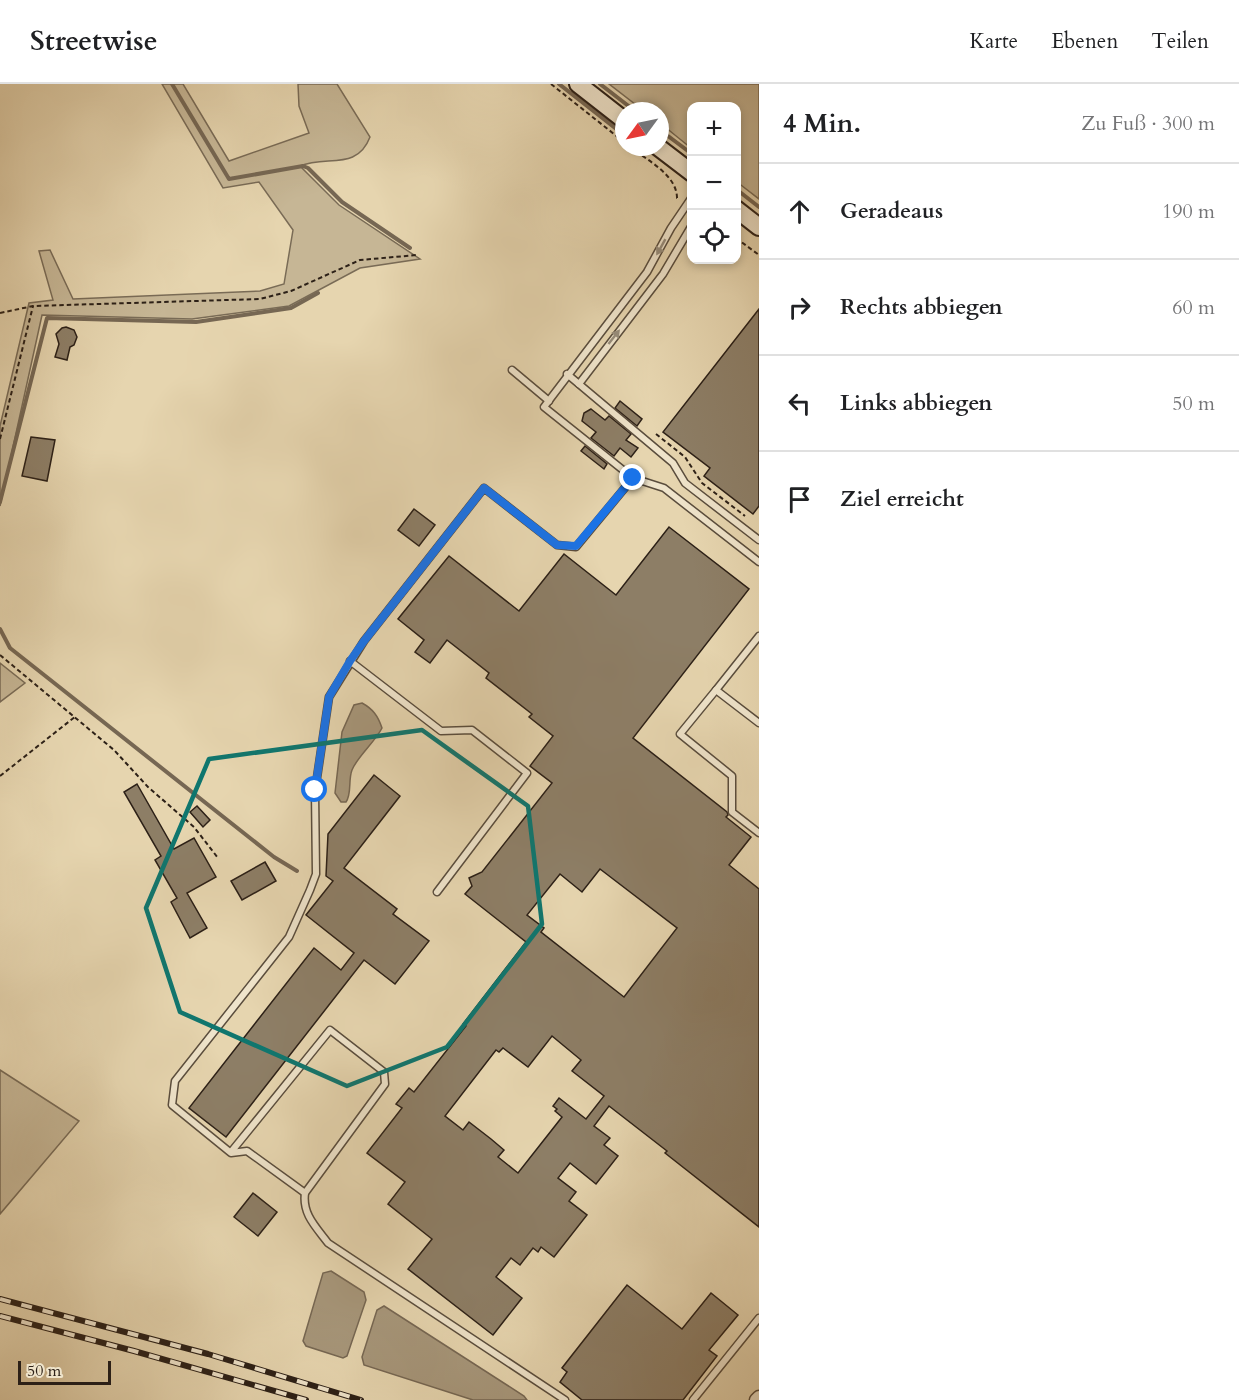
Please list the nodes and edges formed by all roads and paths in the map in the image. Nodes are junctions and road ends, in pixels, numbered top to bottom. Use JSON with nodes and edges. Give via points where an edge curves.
{"nodes":[{"id":1,"x":552,"y":84,"type":"edge"},
{"id":2,"x":578,"y":84,"type":"edge"},
{"id":3,"x":615,"y":113,"type":"edge"},
{"id":4,"x":615,"y":135,"type":"edge"},
{"id":5,"x":669,"y":155,"type":"edge"},
{"id":6,"x":642,"y":156,"type":"edge"},
{"id":7,"x":687,"y":169,"type":"edge"},
{"id":8,"x":677,"y":198,"type":"dead end"},
{"id":9,"x":687,"y":204,"type":"edge"},
{"id":10,"x":687,"y":233,"type":"edge"},
{"id":11,"x":685,"y":236,"type":"joint"},
{"id":12,"x":741,"y":242,"type":"edge"},
{"id":13,"x":417,"y":255,"type":"dead end"},
{"id":14,"x":759,"y":255,"type":"edge"},
{"id":15,"x":33,"y":306,"type":"junction"},
{"id":16,"x":0,"y":313,"type":"edge"},
{"id":17,"x":512,"y":370,"type":"dead end"},
{"id":18,"x":567,"y":374,"type":"junction"},
{"id":19,"x":579,"y":384,"type":"junction"},
{"id":20,"x":549,"y":401,"type":"junction"},
{"id":21,"x":656,"y":434,"type":"dead end"},
{"id":22,"x":0,"y":439,"type":"edge"},
{"id":23,"x":633,"y":478,"type":"junction"},
{"id":24,"x":751,"y":521,"type":"dead end"},
{"id":25,"x":759,"y":540,"type":"edge"},
{"id":26,"x":759,"y":562,"type":"edge"},
{"id":27,"x":759,"y":636,"type":"edge"},
{"id":28,"x":0,"y":655,"type":"edge"},
{"id":29,"x":350,"y":661,"type":"junction"},
{"id":30,"x":716,"y":690,"type":"junction"},
{"id":31,"x":76,"y":716,"type":"junction"},
{"id":32,"x":759,"y":723,"type":"edge"},
{"id":33,"x":0,"y":776,"type":"edge"},
{"id":34,"x":759,"y":833,"type":"edge"},
{"id":35,"x":218,"y":858,"type":"dead end"},
{"id":36,"x":437,"y":892,"type":"dead end"},
{"id":37,"x":231,"y":1153,"type":"junction"},
{"id":38,"x":305,"y":1193,"type":"junction"},
{"id":39,"x":759,"y":1318,"type":"edge"},
{"id":40,"x":565,"y":1400,"type":"edge"},
{"id":41,"x":693,"y":1400,"type":"edge"}],
"edges":[{"from":1,"to":4,"type":"path"},
{"from":2,"to":3,"type":"main road"},
{"from":5,"to":7,"type":"main road"},
{"from":6,"to":8,"type":"path","via":[[671,179]]},
{"from":9,"to":18,"type":"lane","one_way":true,"via":[[647,272]]},
{"from":10,"to":11,"type":"lane"},
{"from":19,"to":11,"type":"lane","one_way":true,"via":[[663,274]]},
{"from":12,"to":14,"type":"path"},
{"from":13,"to":15,"type":"path","via":[[360,260],[291,291],[260,299]]},
{"from":15,"to":16,"type":"path"},
{"from":15,"to":22,"type":"path"},
{"from":17,"to":20,"type":"lane"},
{"from":18,"to":19,"type":"lane"},
{"from":18,"to":20,"type":"lane"},
{"from":19,"to":25,"type":"lane","via":[[673,463],[684,483]]},
{"from":20,"to":23,"type":"lane","via":[[544,407]]},
{"from":21,"to":24,"type":"path","via":[[685,457],[702,483]]},
{"from":23,"to":26,"type":"lane","via":[[664,488]]},
{"from":23,"to":29,"type":"lane","via":[[576,546],[557,545],[484,488]]},
{"from":27,"to":30,"type":"lane"},
{"from":28,"to":31,"type":"path"},
{"from":29,"to":36,"type":"lane","via":[[441,731],[472,730],[527,773]]},
{"from":29,"to":37,"type":"lane","via":[[329,697],[315,790],[316,874],[310,890],[289,937],[175,1081],[172,1105]]},
{"from":30,"to":32,"type":"lane"},
{"from":30,"to":34,"type":"lane","via":[[680,734],[732,776],[732,812]]},
{"from":31,"to":33,"type":"path"},
{"from":31,"to":35,"type":"path","via":[[194,827]]},
{"from":37,"to":38,"type":"lane","via":[[247,1151]]},
{"from":37,"to":38,"type":"lane","via":[[330,1029],[384,1072],[385,1084]]},
{"from":38,"to":40,"type":"lane","via":[[310,1220],[328,1243]]},
{"from":39,"to":41,"type":"lane"}]}
